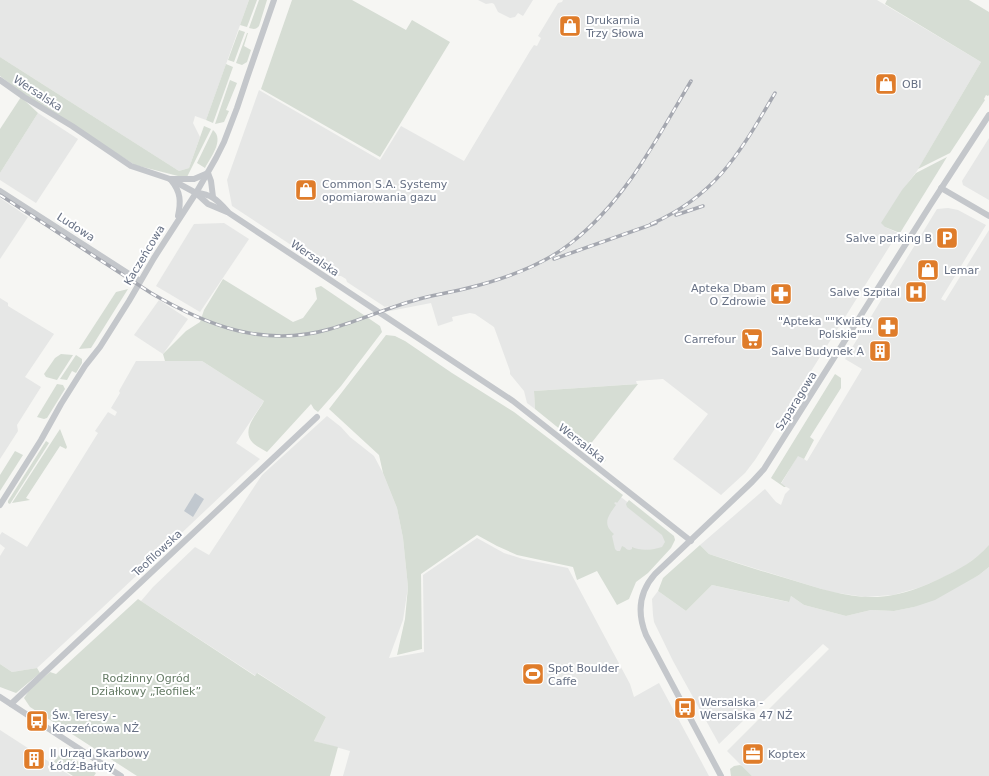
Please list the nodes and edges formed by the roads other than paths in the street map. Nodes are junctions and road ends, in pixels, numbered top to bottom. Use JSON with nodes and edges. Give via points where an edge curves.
{"nodes":[{"id":1,"x":272,"y":0,"type":"edge"},
{"id":2,"x":0,"y":80,"type":"edge"},
{"id":3,"x":989,"y":115,"type":"edge"},
{"id":4,"x":208,"y":173,"type":"junction"},
{"id":5,"x":170,"y":179,"type":"junction"},
{"id":6,"x":941,"y":188,"type":"junction"},
{"id":7,"x":0,"y":191,"type":"edge"},
{"id":8,"x":196,"y":193,"type":"junction"},
{"id":9,"x":213,"y":197,"type":"junction"},
{"id":10,"x":229,"y":212,"type":"junction"},
{"id":11,"x":989,"y":216,"type":"edge"},
{"id":12,"x":177,"y":220,"type":"junction"},
{"id":13,"x":140,"y":281,"type":"junction"},
{"id":14,"x":317,"y":417,"type":"dead end"},
{"id":15,"x":0,"y":505,"type":"edge"},
{"id":16,"x":691,"y":541,"type":"junction"},
{"id":17,"x":0,"y":697,"type":"edge"},
{"id":18,"x":11,"y":704,"type":"junction"},
{"id":19,"x":121,"y":776,"type":"edge"},
{"id":20,"x":721,"y":776,"type":"edge"}],
"edges":[{"from":1,"to":4,"type":"street","name":"Kaczeńcowa","via":[[233,120]]},
{"from":2,"to":5,"type":"street","name":"Wersalska","via":[[131,166]]},
{"from":3,"to":6,"type":"street","name":"Szparagowa"},
{"from":4,"to":5,"type":"street","name":"Wersalska","via":[[194,179]]},
{"from":4,"to":8,"type":"street","name":"Kaczeńcowa"},
{"from":4,"to":9,"type":"street"},
{"from":5,"to":8,"type":"street","name":"Wersalska"},
{"from":5,"to":12,"type":"street","via":[[180,196]]},
{"from":6,"to":11,"type":"street"},
{"from":6,"to":16,"type":"street","name":"Szparagowa","via":[[764,469]]},
{"from":7,"to":13,"type":"street","name":"Ludowa"},
{"from":8,"to":9,"type":"street","name":"Wersalska","via":[[205,193]]},
{"from":8,"to":10,"type":"street","name":"Wersalska","via":[[208,204]]},
{"from":8,"to":12,"type":"street","name":"Kaczeńcowa"},
{"from":9,"to":10,"type":"street","name":"Wersalska"},
{"from":10,"to":16,"type":"street","name":"Wersalska","via":[[500,392]]},
{"from":12,"to":13,"type":"street","name":"Kaczeńcowa"},
{"from":13,"to":15,"type":"street","name":"Kaczeńcowa"},
{"from":14,"to":18,"type":"street","name":"Teofilowska"},
{"from":16,"to":20,"type":"street","via":[[649,582],[642,596],[640,614],[646,635]]},
{"from":17,"to":18,"type":"street"},
{"from":18,"to":19,"type":"street"}]}
